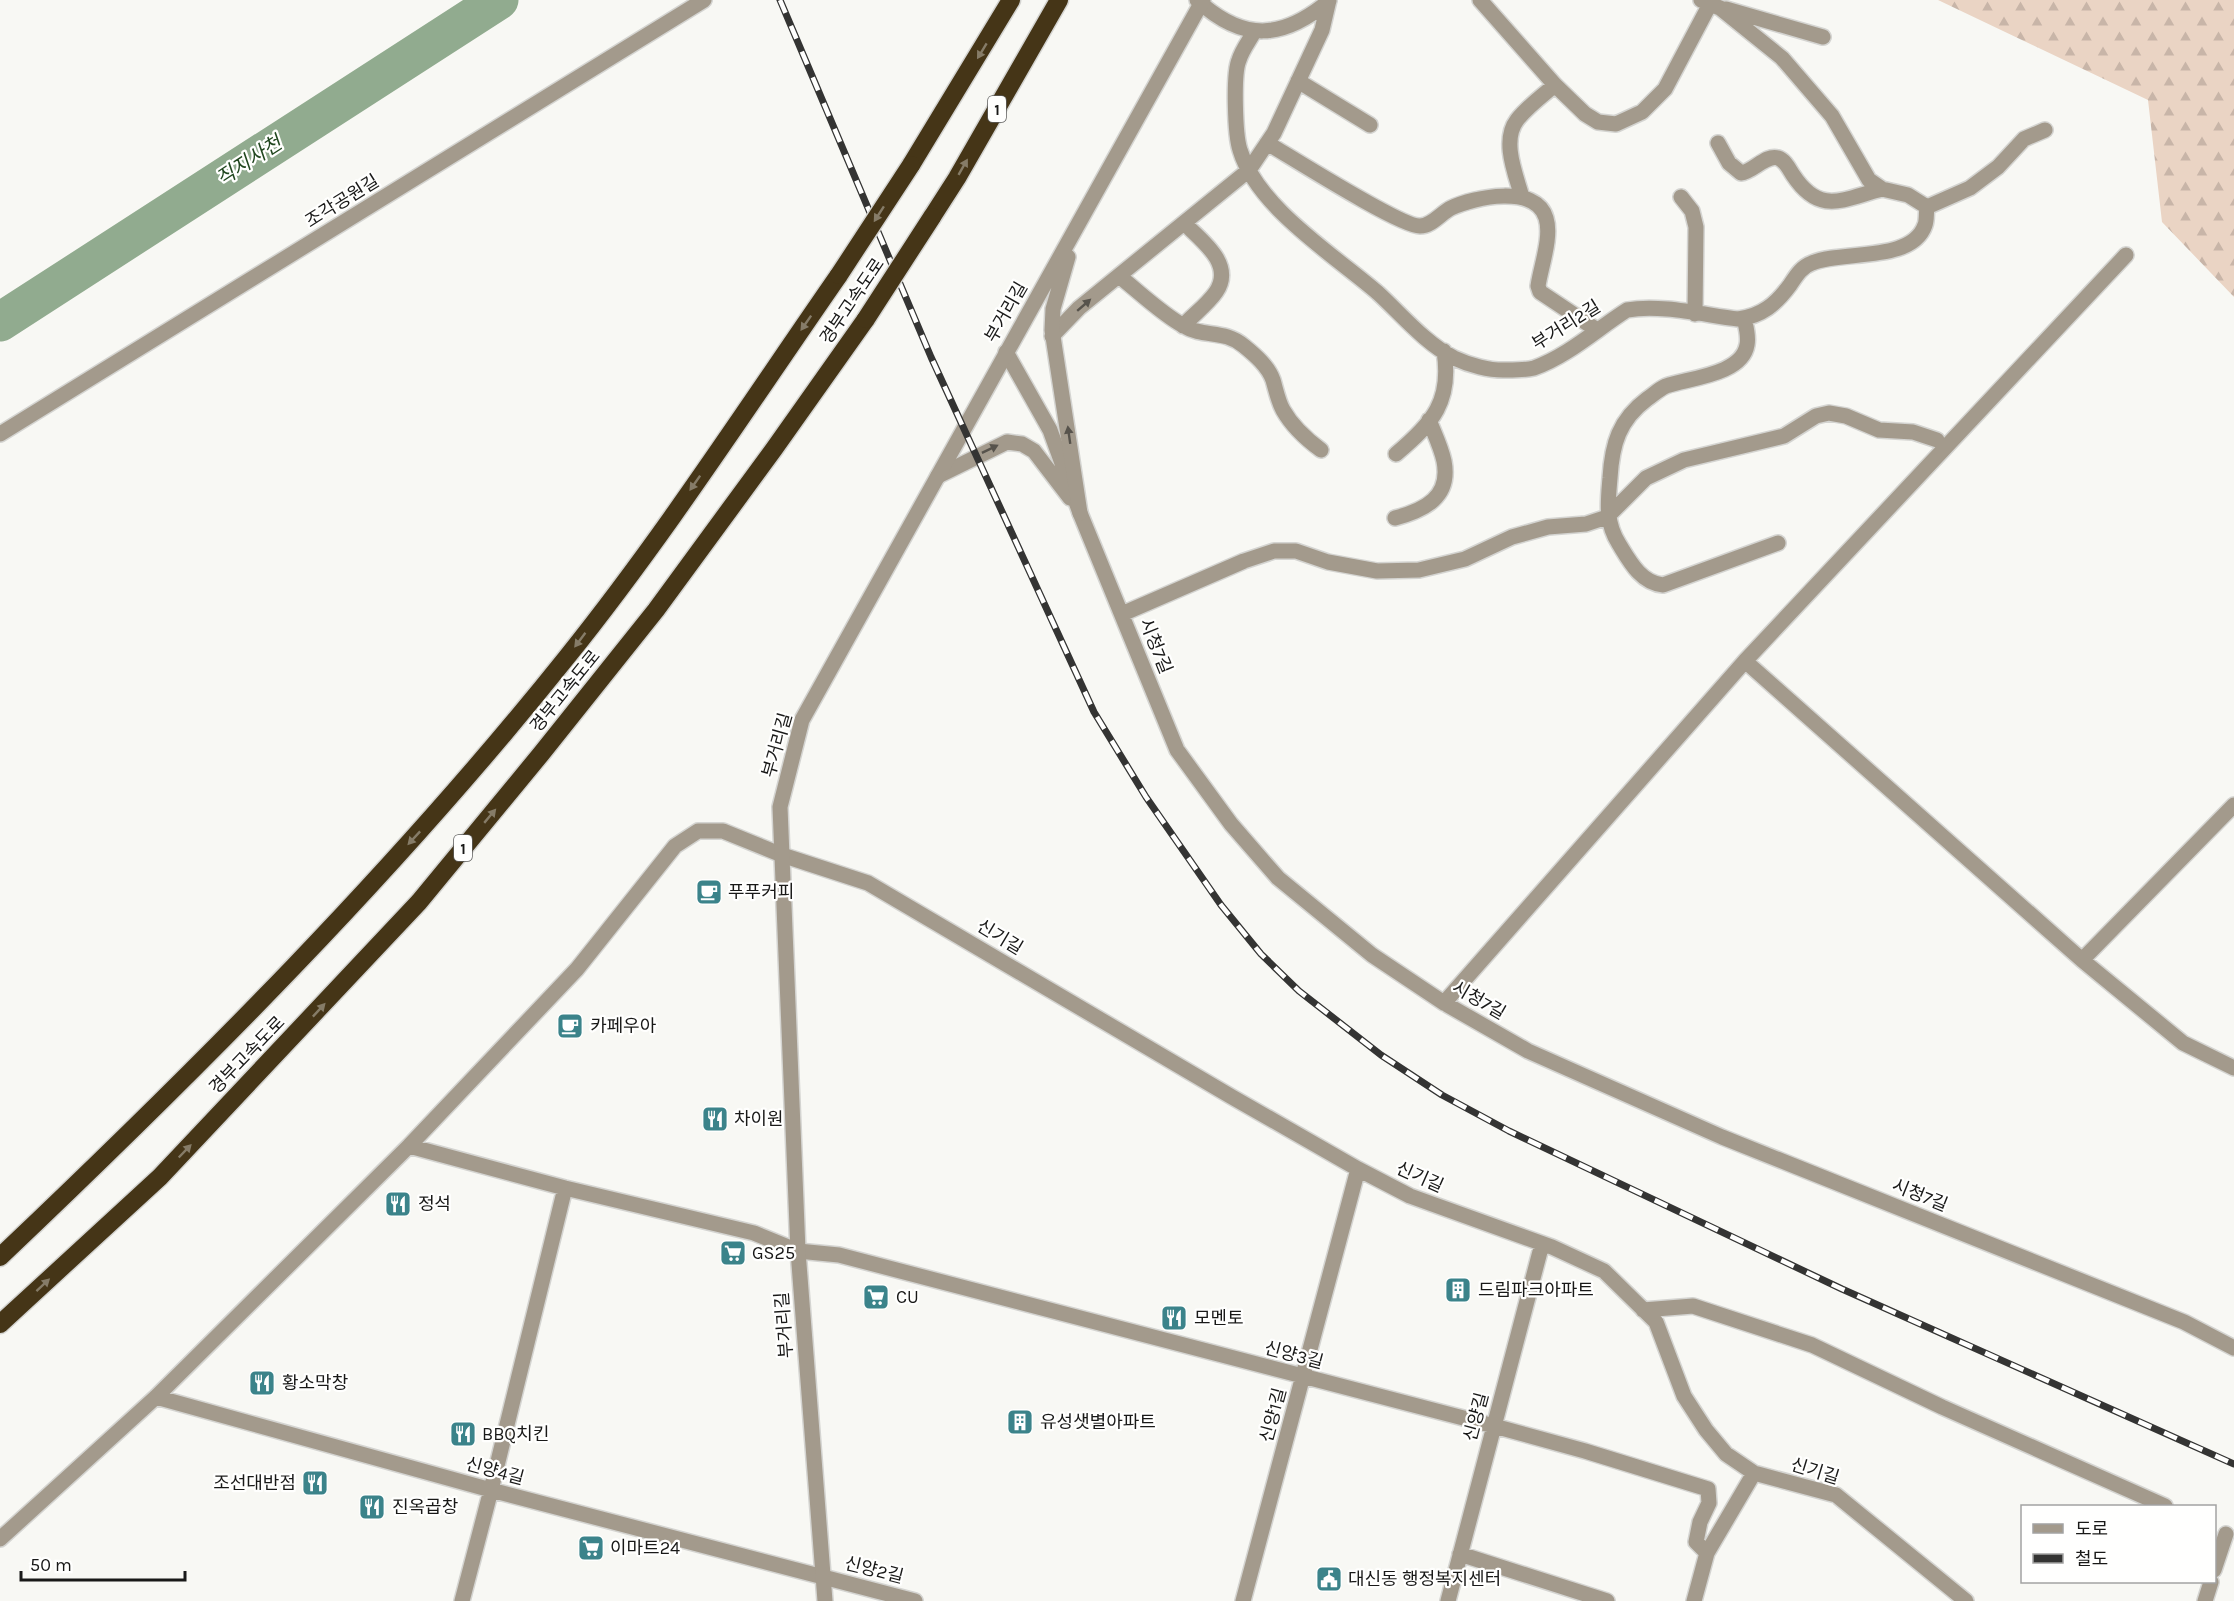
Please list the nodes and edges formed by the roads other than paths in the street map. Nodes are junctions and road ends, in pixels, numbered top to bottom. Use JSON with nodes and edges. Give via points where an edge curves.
{"nodes":[{"id":1,"x":704,"y":0,"type":"edge"},
{"id":2,"x":1011,"y":0,"type":"edge"},
{"id":3,"x":1059,"y":0,"type":"edge"},
{"id":4,"x":1329,"y":0,"type":"edge"},
{"id":5,"x":1480,"y":0,"type":"edge"},
{"id":6,"x":1200,"y":1,"type":"edge"},
{"id":7,"x":1710,"y":4,"type":"edge"},
{"id":8,"x":1254,"y":32,"type":"junction"},
{"id":9,"x":1823,"y":37,"type":"dead end"},
{"id":10,"x":1298,"y":81,"type":"junction"},
{"id":11,"x":1555,"y":85,"type":"junction"},
{"id":12,"x":1370,"y":125,"type":"dead end"},
{"id":13,"x":2045,"y":130,"type":"dead end"},
{"id":14,"x":1268,"y":143,"type":"junction"},
{"id":15,"x":1718,"y":143,"type":"dead end"},
{"id":16,"x":1249,"y":170,"type":"junction"},
{"id":17,"x":1882,"y":189,"type":"junction"},
{"id":18,"x":1522,"y":197,"type":"junction"},
{"id":19,"x":1682,"y":197,"type":"dead end"},
{"id":20,"x":1927,"y":207,"type":"junction"},
{"id":21,"x":1080,"y":222,"type":"junction"},
{"id":22,"x":1184,"y":223,"type":"junction"},
{"id":23,"x":2126,"y":255,"type":"dead end"},
{"id":24,"x":1119,"y":276,"type":"junction"},
{"id":25,"x":1695,"y":314,"type":"junction"},
{"id":26,"x":1744,"y":318,"type":"junction"},
{"id":27,"x":1183,"y":326,"type":"junction"},
{"id":28,"x":1597,"y":330,"type":"junction"},
{"id":29,"x":1052,"y":336,"type":"junction"},
{"id":30,"x":1444,"y":351,"type":"junction"},
{"id":31,"x":1006,"y":352,"type":"junction"},
{"id":32,"x":1430,"y":420,"type":"junction"},
{"id":33,"x":0,"y":434,"type":"edge"},
{"id":34,"x":1938,"y":440,"type":"dead end"},
{"id":35,"x":1320,"y":450,"type":"dead end"},
{"id":36,"x":1396,"y":454,"type":"dead end"},
{"id":37,"x":938,"y":476,"type":"junction"},
{"id":38,"x":1080,"y":513,"type":"junction"},
{"id":39,"x":1607,"y":517,"type":"junction"},
{"id":40,"x":1395,"y":518,"type":"dead end"},
{"id":41,"x":1778,"y":543,"type":"dead end"},
{"id":42,"x":1122,"y":614,"type":"junction"},
{"id":43,"x":1744,"y":661,"type":"junction"},
{"id":44,"x":2234,"y":805,"type":"edge"},
{"id":45,"x":782,"y":855,"type":"junction"},
{"id":46,"x":2082,"y":960,"type":"junction"},
{"id":47,"x":1444,"y":1003,"type":"junction"},
{"id":48,"x":2234,"y":1068,"type":"edge"},
{"id":49,"x":409,"y":1146,"type":"junction"},
{"id":50,"x":1358,"y":1169,"type":"junction"},
{"id":51,"x":565,"y":1188,"type":"junction"},
{"id":52,"x":1542,"y":1244,"type":"junction"},
{"id":53,"x":798,"y":1251,"type":"junction"},
{"id":54,"x":0,"y":1257,"type":"edge"},
{"id":55,"x":1643,"y":1310,"type":"junction"},
{"id":56,"x":0,"y":1324,"type":"edge"},
{"id":57,"x":2234,"y":1348,"type":"edge"},
{"id":58,"x":1303,"y":1378,"type":"junction"},
{"id":59,"x":156,"y":1397,"type":"junction"},
{"id":60,"x":1494,"y":1426,"type":"junction"},
{"id":61,"x":1754,"y":1473,"type":"junction"},
{"id":62,"x":492,"y":1490,"type":"junction"},
{"id":63,"x":2163,"y":1505,"type":"edge"},
{"id":64,"x":2225,"y":1533,"type":"edge"},
{"id":65,"x":0,"y":1539,"type":"edge"},
{"id":66,"x":1707,"y":1553,"type":"junction"},
{"id":67,"x":1460,"y":1554,"type":"junction"},
{"id":68,"x":2216,"y":1563,"type":"edge"},
{"id":69,"x":824,"y":1578,"type":"junction"},
{"id":70,"x":2210,"y":1583,"type":"edge"},
{"id":71,"x":462,"y":1601,"type":"edge"},
{"id":72,"x":825,"y":1601,"type":"edge"},
{"id":73,"x":915,"y":1601,"type":"edge"},
{"id":74,"x":1243,"y":1601,"type":"edge"},
{"id":75,"x":1448,"y":1601,"type":"edge"},
{"id":76,"x":1607,"y":1601,"type":"edge"},
{"id":77,"x":1694,"y":1601,"type":"edge"},
{"id":78,"x":1966,"y":1601,"type":"edge"},
{"id":79,"x":2205,"y":1601,"type":"edge"}],
"edges":[{"from":1,"to":33,"type":"street","name":"조각공원길"},
{"from":2,"to":54,"type":"highway","name":"경부고속도로","one_way":true,"bridge":true,"via":[[839,275],[662,530],[568,656],[426,825],[297,965]]},
{"from":56,"to":3,"type":"highway","name":"경부고속도로","number":"1","one_way":true,"bridge":true,"via":[[160,1177],[419,902],[541,754],[656,610],[866,319],[969,158]]},
{"from":4,"to":8,"type":"street","via":[[1310,17],[1286,28]]},
{"from":4,"to":10,"type":"street","via":[[1322,30]]},
{"from":5,"to":11,"type":"street"},
{"from":6,"to":8,"type":"street","via":[[1234,26]]},
{"from":6,"to":21,"type":"street","name":"부거리길"},
{"from":7,"to":9,"type":"street"},
{"from":7,"to":11,"type":"street","via":[[1665,88],[1642,112],[1616,124],[1598,122]]},
{"from":7,"to":17,"type":"street","via":[[1796,73],[1832,116],[1869,180]]},
{"from":8,"to":16,"type":"street","name":"부거리2길","via":[[1238,61],[1237,84],[1237,131]]},
{"from":10,"to":12,"type":"street"},
{"from":10,"to":14,"type":"street"},
{"from":11,"to":18,"type":"street","via":[[1516,121],[1512,131],[1512,158]]},
{"from":13,"to":20,"type":"street","via":[[2024,139],[1998,167],[1970,188]]},
{"from":14,"to":16,"type":"street"},
{"from":14,"to":18,"type":"street","via":[[1393,217],[1420,226],[1450,208],[1472,201]]},
{"from":15,"to":17,"type":"street","via":[[1729,164],[1741,173],[1771,158],[1784,161],[1800,186],[1817,200],[1835,201]]},
{"from":16,"to":22,"type":"street"},
{"from":16,"to":30,"type":"street","name":"부거리2길","via":[[1295,225]]},
{"from":17,"to":20,"type":"street","via":[[1908,195]]},
{"from":18,"to":28,"type":"street","via":[[1539,207],[1546,218],[1540,292]]},
{"from":19,"to":25,"type":"street","via":[[1692,211],[1696,227]]},
{"from":20,"to":26,"type":"street","name":"부거리2길","via":[[1925,226],[1913,242],[1899,248],[1814,262],[1800,270],[1773,306]]},
{"from":21,"to":29,"type":"street","via":[[1061,276],[1053,309]]},
{"from":21,"to":31,"type":"street","name":"부거리길"},
{"from":22,"to":24,"type":"street"},
{"from":22,"to":27,"type":"street","via":[[1213,252],[1221,264],[1221,278],[1217,291]]},
{"from":23,"to":43,"type":"street"},
{"from":24,"to":27,"type":"street"},
{"from":29,"to":24,"type":"street","one_way":true},
{"from":25,"to":26,"type":"street","name":"부거리2길"},
{"from":25,"to":28,"type":"street","name":"부거리2길","via":[[1627,310]]},
{"from":26,"to":39,"type":"street","via":[[1747,346],[1740,359],[1728,368],[1664,386],[1632,411],[1617,435]]},
{"from":27,"to":35,"type":"street","via":[[1197,332],[1228,335],[1264,364],[1289,420]]},
{"from":28,"to":30,"type":"street","name":"부거리2길","via":[[1563,354],[1532,368],[1504,371],[1471,365]]},
{"from":38,"to":29,"type":"street","one_way":true},
{"from":30,"to":32,"type":"street","via":[[1445,390]]},
{"from":31,"to":37,"type":"street","name":"부거리길"},
{"from":31,"to":38,"type":"street","name":"시청7길","via":[[1050,430]]},
{"from":32,"to":36,"type":"street"},
{"from":32,"to":40,"type":"street","via":[[1443,458],[1443,487],[1433,502]]},
{"from":34,"to":39,"type":"street","via":[[1913,432],[1879,430],[1846,416],[1816,416],[1784,436],[1684,460],[1646,478]]},
{"from":37,"to":38,"type":"street","one_way":true,"via":[[1007,442],[1022,444],[1034,451]]},
{"from":37,"to":45,"type":"street","name":"부거리길","via":[[802,720],[780,807]]},
{"from":38,"to":42,"type":"street","name":"시청7길"},
{"from":39,"to":41,"type":"street","via":[[1629,560],[1652,584],[1663,585]]},
{"from":39,"to":42,"type":"street","via":[[1512,537],[1465,559],[1419,570],[1377,571],[1328,562],[1296,551],[1274,551]]},
{"from":42,"to":47,"type":"street","name":"시청7길","via":[[1177,750],[1231,824],[1278,878],[1372,955]]},
{"from":43,"to":46,"type":"street"},
{"from":43,"to":47,"type":"street"},
{"from":44,"to":46,"type":"street"},
{"from":45,"to":49,"type":"street","name":"신기길","via":[[723,831],[698,831],[675,846],[577,969]]},
{"from":45,"to":50,"type":"street","name":"신기길","via":[[868,883]]},
{"from":45,"to":53,"type":"street","name":"부거리길"},
{"from":46,"to":48,"type":"street","via":[[2183,1043]]},
{"from":47,"to":57,"type":"street","name":"시청7길","via":[[1528,1051],[1712,1132],[2184,1322]]},
{"from":49,"to":51,"type":"street"},
{"from":49,"to":59,"type":"street","name":"신기길"},
{"from":50,"to":52,"type":"street","name":"신기길","via":[[1410,1196]]},
{"from":50,"to":58,"type":"street","name":"신양1길"},
{"from":51,"to":53,"type":"street","via":[[754,1233]]},
{"from":51,"to":62,"type":"street"},
{"from":52,"to":55,"type":"street","name":"신기길","via":[[1604,1271]]},
{"from":52,"to":60,"type":"street","name":"신양길"},
{"from":53,"to":58,"type":"street","name":"신양3길","via":[[839,1255]]},
{"from":53,"to":69,"type":"street","name":"부거리길"},
{"from":55,"to":61,"type":"street","name":"신기길","via":[[1656,1322],[1684,1396],[1706,1430],[1726,1454]]},
{"from":55,"to":63,"type":"street","via":[[1693,1306],[1812,1345]]},
{"from":58,"to":60,"type":"street","name":"신양3길"},
{"from":58,"to":74,"type":"street","name":"신양1길"},
{"from":59,"to":62,"type":"street","name":"신양4길"},
{"from":59,"to":65,"type":"street","name":"신기길"},
{"from":60,"to":66,"type":"street","name":"신양3길","via":[[1708,1489],[1709,1503],[1696,1542]]},
{"from":60,"to":67,"type":"street","name":"신양길"},
{"from":61,"to":66,"type":"street"},
{"from":61,"to":78,"type":"street","name":"신기길","via":[[1836,1495]]},
{"from":62,"to":69,"type":"street","name":"신양4길"},
{"from":62,"to":71,"type":"street"},
{"from":64,"to":68,"type":"street"},
{"from":66,"to":77,"type":"street"},
{"from":67,"to":75,"type":"street","name":"신양길"},
{"from":67,"to":76,"type":"street"},
{"from":69,"to":72,"type":"street","name":"부거리길"},
{"from":69,"to":73,"type":"street","name":"신양2길"},
{"from":70,"to":79,"type":"street"}]}
